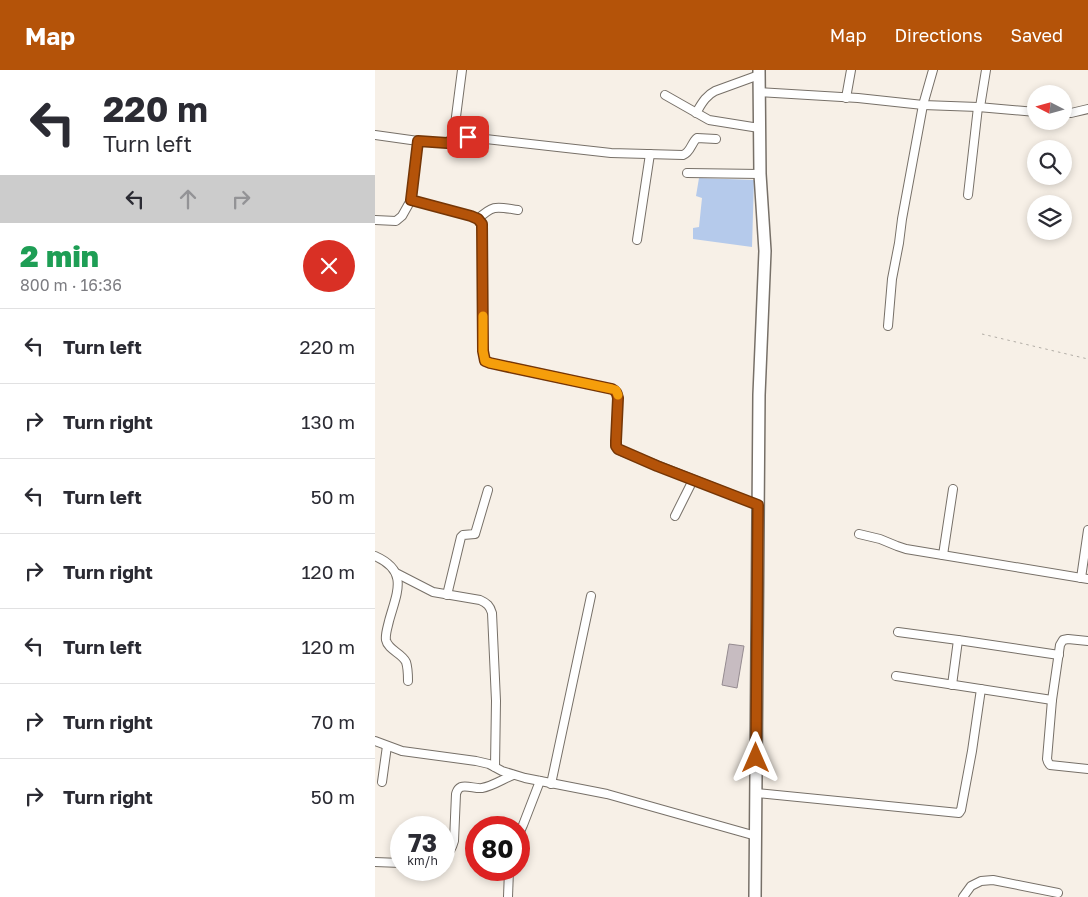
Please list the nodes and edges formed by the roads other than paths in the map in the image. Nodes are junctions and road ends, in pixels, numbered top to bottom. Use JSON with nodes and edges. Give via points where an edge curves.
{"nodes":[{"id":1,"x":462,"y":70,"type":"edge"},
{"id":2,"x":851,"y":70,"type":"edge"},
{"id":3,"x":933,"y":70,"type":"edge"},
{"id":4,"x":985,"y":70,"type":"edge"},
{"id":5,"x":759,"y":73,"type":"edge"},
{"id":6,"x":759,"y":92,"type":"junction"},
{"id":7,"x":665,"y":95,"type":"dead end"},
{"id":8,"x":846,"y":98,"type":"junction"},
{"id":9,"x":923,"y":105,"type":"junction"},
{"id":10,"x":979,"y":107,"type":"junction"},
{"id":11,"x":1088,"y":109,"type":"edge"},
{"id":12,"x":1027,"y":111,"type":"edge"},
{"id":13,"x":696,"y":113,"type":"junction"},
{"id":14,"x":1073,"y":113,"type":"edge"},
{"id":15,"x":759,"y":128,"type":"junction"},
{"id":16,"x":375,"y":135,"type":"edge"},
{"id":17,"x":716,"y":139,"type":"dead end"},
{"id":18,"x":453,"y":140,"type":"junction"},
{"id":19,"x":418,"y":141,"type":"junction"},
{"id":20,"x":650,"y":154,"type":"junction"},
{"id":21,"x":687,"y":173,"type":"dead end"},
{"id":22,"x":760,"y":174,"type":"junction"},
{"id":23,"x":968,"y":195,"type":"dead end"},
{"id":24,"x":411,"y":200,"type":"junction"},
{"id":25,"x":518,"y":210,"type":"dead end"},
{"id":26,"x":478,"y":219,"type":"junction"},
{"id":27,"x":375,"y":220,"type":"edge"},
{"id":28,"x":637,"y":240,"type":"dead end"},
{"id":29,"x":888,"y":326,"type":"dead end"},
{"id":30,"x":693,"y":480,"type":"junction"},
{"id":31,"x":488,"y":490,"type":"dead end"},
{"id":32,"x":953,"y":490,"type":"dead end"},
{"id":33,"x":758,"y":505,"type":"junction"},
{"id":34,"x":675,"y":516,"type":"dead end"},
{"id":35,"x":1088,"y":530,"type":"edge"},
{"id":36,"x":859,"y":534,"type":"dead end"},
{"id":37,"x":943,"y":555,"type":"junction"},
{"id":38,"x":375,"y":556,"type":"edge"},
{"id":39,"x":396,"y":573,"type":"junction"},
{"id":40,"x":1085,"y":578,"type":"edge"},
{"id":41,"x":447,"y":595,"type":"junction"},
{"id":42,"x":591,"y":596,"type":"dead end"},
{"id":43,"x":898,"y":632,"type":"dead end"},
{"id":44,"x":958,"y":640,"type":"junction"},
{"id":45,"x":1088,"y":641,"type":"edge"},
{"id":46,"x":1059,"y":655,"type":"junction"},
{"id":47,"x":896,"y":676,"type":"dead end"},
{"id":48,"x":408,"y":681,"type":"dead end"},
{"id":49,"x":952,"y":685,"type":"junction"},
{"id":50,"x":981,"y":689,"type":"junction"},
{"id":51,"x":1052,"y":700,"type":"junction"},
{"id":52,"x":375,"y":741,"type":"edge"},
{"id":53,"x":387,"y":746,"type":"junction"},
{"id":54,"x":495,"y":767,"type":"junction"},
{"id":55,"x":1088,"y":770,"type":"edge"},
{"id":56,"x":513,"y":775,"type":"junction"},
{"id":57,"x":540,"y":781,"type":"junction"},
{"id":58,"x":382,"y":782,"type":"dead end"},
{"id":59,"x":551,"y":784,"type":"junction"},
{"id":60,"x":756,"y":794,"type":"junction"},
{"id":61,"x":526,"y":816,"type":"edge"},
{"id":62,"x":455,"y":818,"type":"edge"},
{"id":63,"x":756,"y":836,"type":"junction"},
{"id":64,"x":375,"y":862,"type":"edge"},
{"id":65,"x":390,"y":863,"type":"edge"},
{"id":66,"x":509,"y":881,"type":"edge"},
{"id":67,"x":1058,"y":892,"type":"dead end"},
{"id":68,"x":508,"y":897,"type":"edge"},
{"id":69,"x":755,"y":897,"type":"edge"},
{"id":70,"x":963,"y":897,"type":"edge"}],
"edges":[{"from":1,"to":18,"type":"street"},
{"from":2,"to":8,"type":"street"},
{"from":3,"to":9,"type":"street"},
{"from":4,"to":10,"type":"street"},
{"from":5,"to":6,"type":"highway"},
{"from":5,"to":13,"type":"street","via":[[710,94]]},
{"from":6,"to":8,"type":"street"},
{"from":6,"to":15,"type":"highway"},
{"from":7,"to":13,"type":"street"},
{"from":8,"to":9,"type":"street"},
{"from":9,"to":10,"type":"street"},
{"from":9,"to":29,"type":"street","via":[[892,279]]},
{"from":10,"to":12,"type":"street"},
{"from":10,"to":23,"type":"street"},
{"from":11,"to":14,"type":"street"},
{"from":13,"to":15,"type":"street","via":[[718,123]]},
{"from":15,"to":22,"type":"highway"},
{"from":16,"to":19,"type":"street"},
{"from":17,"to":20,"type":"street","via":[[697,138],[683,155]]},
{"from":18,"to":19,"type":"street","via":[[447,143]]},
{"from":18,"to":20,"type":"street","via":[[468,137],[611,153]]},
{"from":19,"to":24,"type":"street"},
{"from":20,"to":28,"type":"street"},
{"from":21,"to":22,"type":"street"},
{"from":22,"to":33,"type":"highway","via":[[765,251]]},
{"from":24,"to":26,"type":"street"},
{"from":24,"to":27,"type":"street","via":[[396,221]]},
{"from":25,"to":26,"type":"street","via":[[490,208]]},
{"from":26,"to":30,"type":"street","via":[[483,231],[485,361],[616,390],[618,449]]},
{"from":30,"to":33,"type":"street"},
{"from":30,"to":34,"type":"street"},
{"from":31,"to":41,"type":"street","via":[[475,534],[461,538]]},
{"from":32,"to":37,"type":"street"},
{"from":33,"to":60,"type":"highway"},
{"from":35,"to":40,"type":"street"},
{"from":36,"to":37,"type":"street"},
{"from":37,"to":40,"type":"street"},
{"from":38,"to":39,"type":"street","via":[[389,564]]},
{"from":39,"to":41,"type":"street","via":[[433,592]]},
{"from":39,"to":48,"type":"street","via":[[398,586],[386,640],[406,662]]},
{"from":41,"to":54,"type":"street","via":[[480,600],[487,603],[492,613]]},
{"from":42,"to":59,"type":"street"},
{"from":43,"to":44,"type":"street"},
{"from":44,"to":46,"type":"street"},
{"from":44,"to":49,"type":"street"},
{"from":45,"to":46,"type":"street","via":[[1063,640]]},
{"from":46,"to":51,"type":"street"},
{"from":47,"to":49,"type":"street"},
{"from":49,"to":50,"type":"street"},
{"from":50,"to":51,"type":"street"},
{"from":50,"to":60,"type":"street","via":[[959,813]]},
{"from":51,"to":55,"type":"street","via":[[1047,762]]},
{"from":52,"to":53,"type":"street"},
{"from":53,"to":54,"type":"street"},
{"from":53,"to":58,"type":"street"},
{"from":54,"to":56,"type":"street"},
{"from":56,"to":57,"type":"street"},
{"from":56,"to":62,"type":"street","via":[[491,786],[461,787],[456,794]]},
{"from":57,"to":59,"type":"street"},
{"from":57,"to":61,"type":"street"},
{"from":59,"to":63,"type":"street","via":[[607,794]]},
{"from":60,"to":63,"type":"highway"},
{"from":63,"to":69,"type":"highway"},
{"from":64,"to":65,"type":"street"},
{"from":66,"to":68,"type":"street"},
{"from":67,"to":70,"type":"street","via":[[993,880],[971,886]]}]}
